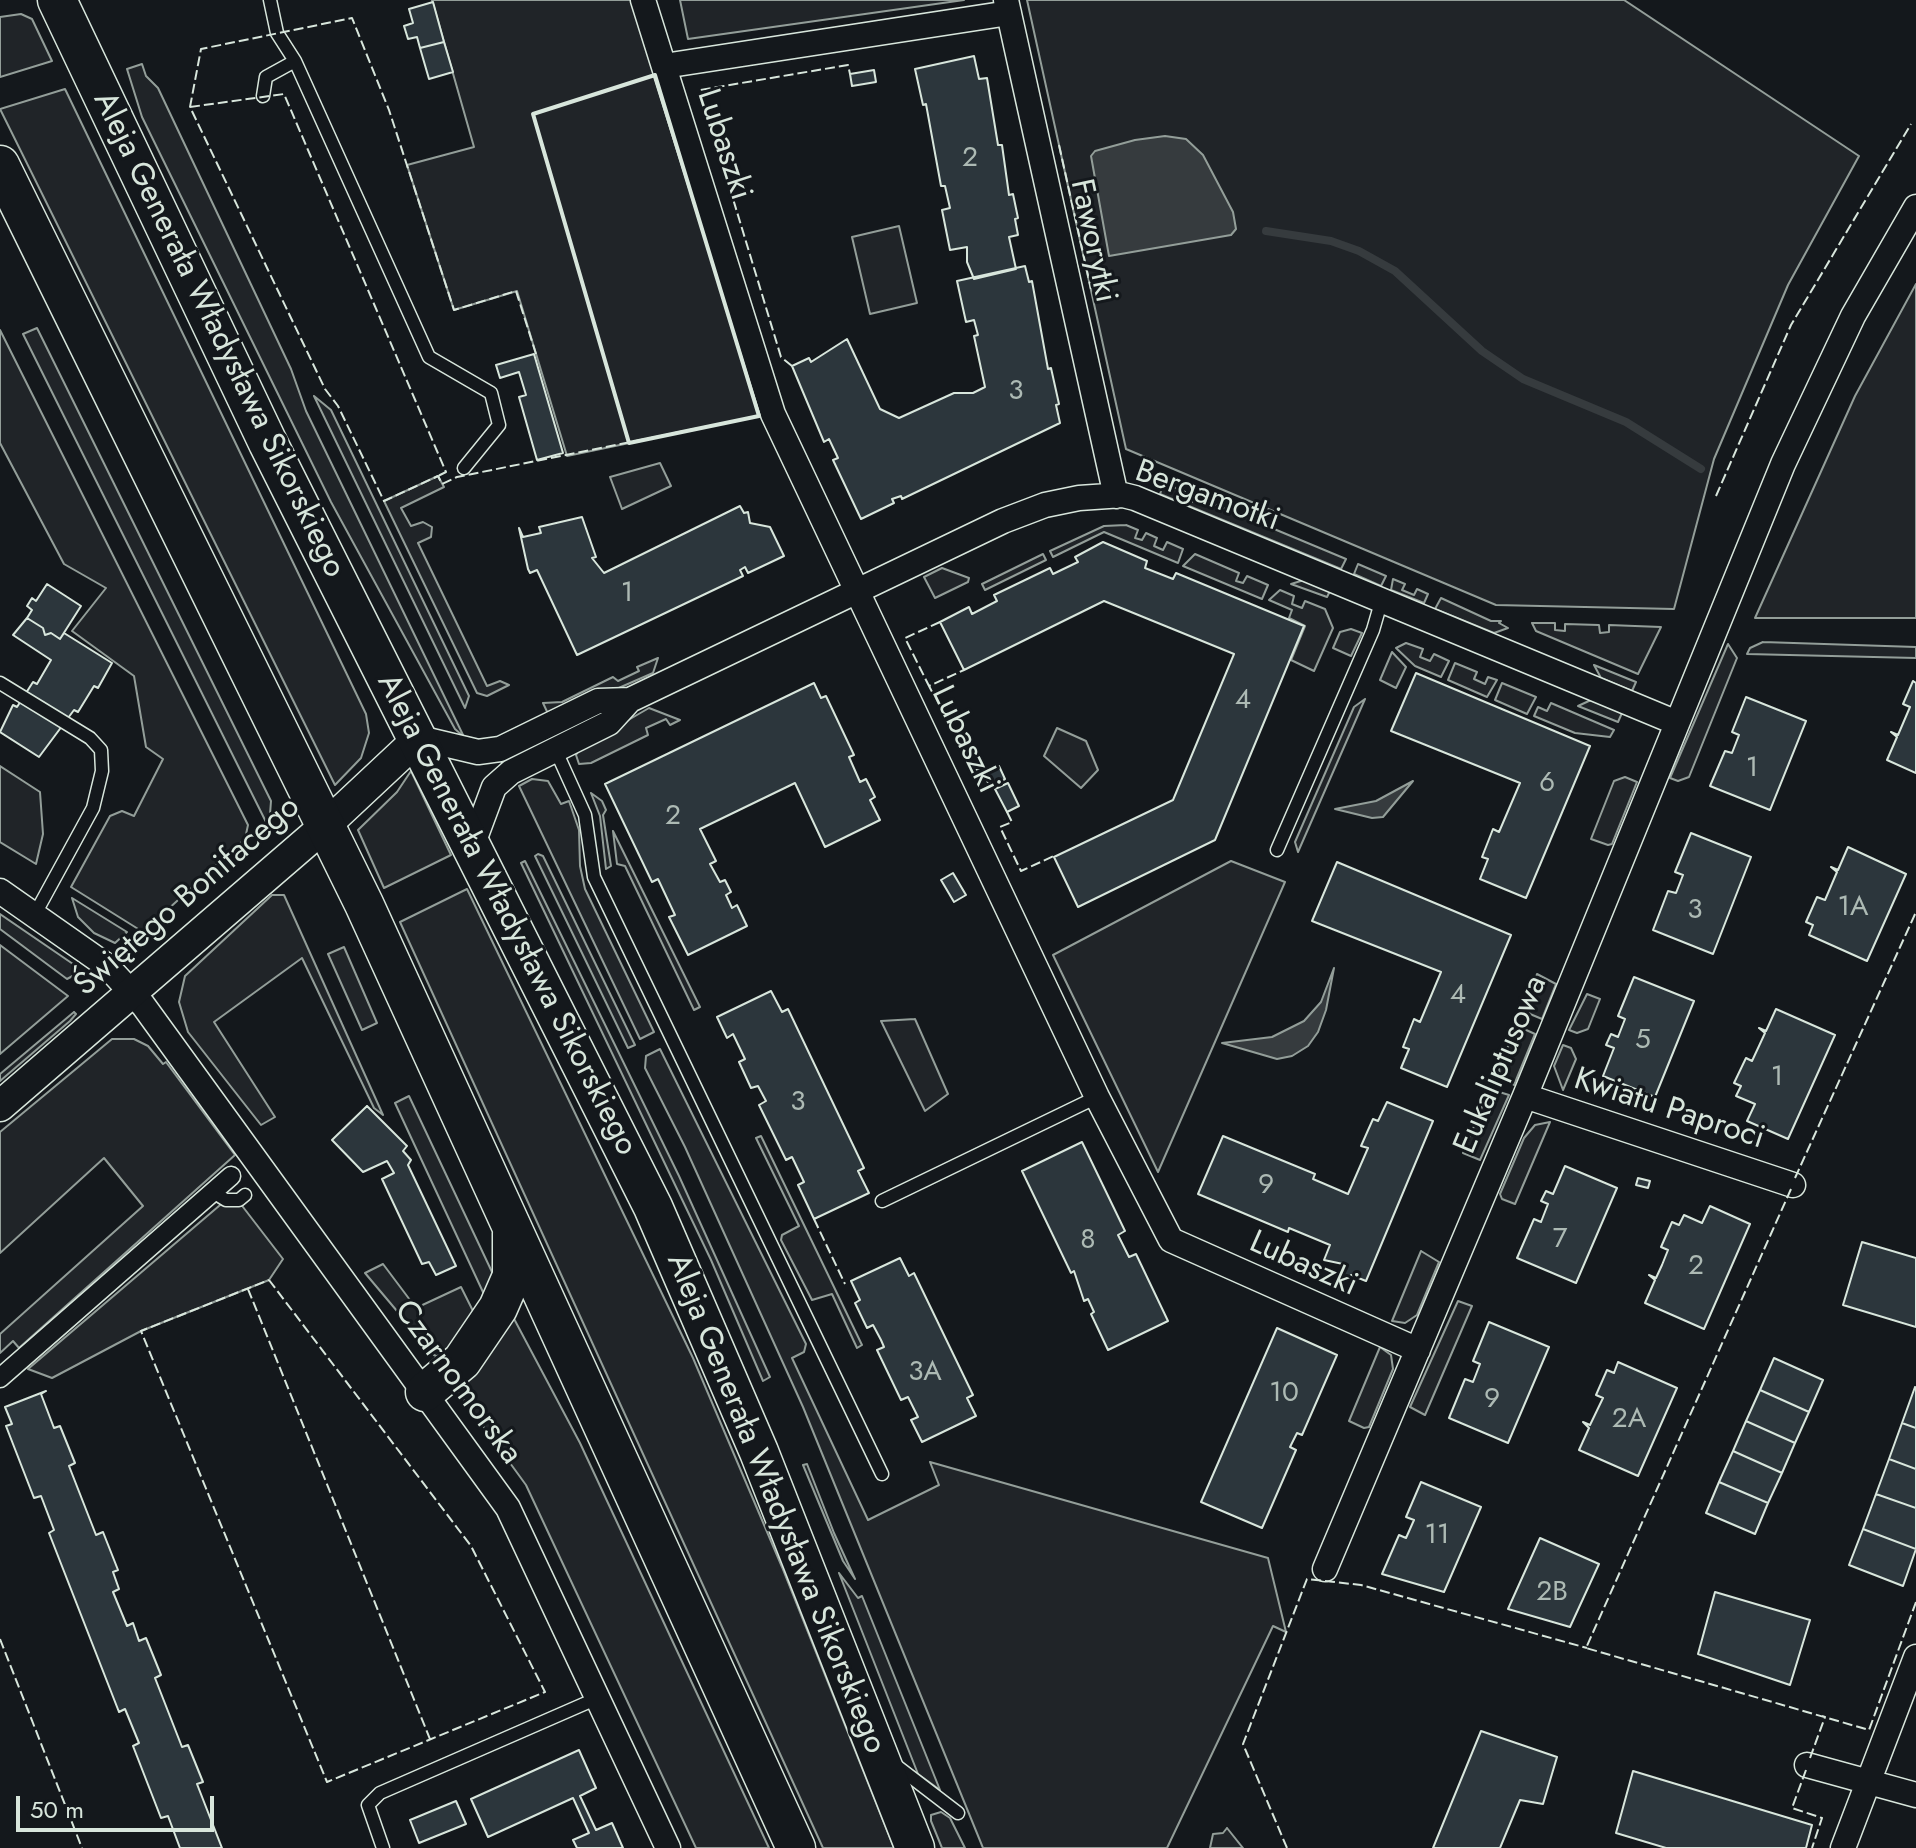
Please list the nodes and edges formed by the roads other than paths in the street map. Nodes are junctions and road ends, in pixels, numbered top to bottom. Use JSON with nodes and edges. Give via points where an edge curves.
{"nodes":[{"id":1,"x":57,"y":0,"type":"edge"},
{"id":2,"x":270,"y":0,"type":"edge"},
{"id":3,"x":643,"y":0,"type":"edge"},
{"id":4,"x":1008,"y":6,"type":"edge"},
{"id":5,"x":295,"y":61,"type":"junction"},
{"id":6,"x":664,"y":66,"type":"junction"},
{"id":7,"x":263,"y":96,"type":"dead end"},
{"id":8,"x":0,"y":165,"type":"edge"},
{"id":9,"x":1916,"y":207,"type":"edge"},
{"id":10,"x":464,"y":468,"type":"dead end"},
{"id":11,"x":1116,"y":496,"type":"junction"},
{"id":12,"x":857,"y":591,"type":"junction"},
{"id":13,"x":1382,"y":599,"type":"junction"},
{"id":14,"x":0,"y":683,"type":"edge"},
{"id":15,"x":630,"y":700,"type":"junction"},
{"id":16,"x":1677,"y":723,"type":"junction"},
{"id":17,"x":419,"y":738,"type":"junction"},
{"id":18,"x":556,"y":751,"type":"junction"},
{"id":19,"x":326,"y":825,"type":"junction"},
{"id":20,"x":472,"y":846,"type":"junction"},
{"id":21,"x":1277,"y":850,"type":"dead end"},
{"id":22,"x":0,"y":891,"type":"edge"},
{"id":23,"x":35,"y":914,"type":"junction"},
{"id":24,"x":132,"y":993,"type":"junction"},
{"id":25,"x":1525,"y":1096,"type":"junction"},
{"id":26,"x":1097,"y":1097,"type":"junction"},
{"id":27,"x":0,"y":1106,"type":"edge"},
{"id":28,"x":250,"y":1156,"type":"junction"},
{"id":29,"x":231,"y":1176,"type":"joint"},
{"id":30,"x":1793,"y":1185,"type":"dead end"},
{"id":31,"x":213,"y":1192,"type":"junction"},
{"id":32,"x":245,"y":1195,"type":"dead end"},
{"id":33,"x":882,"y":1201,"type":"dead end"},
{"id":34,"x":512,"y":1230,"type":"junction"},
{"id":35,"x":1418,"y":1350,"type":"junction"},
{"id":36,"x":0,"y":1378,"type":"edge"},
{"id":37,"x":425,"y":1392,"type":"junction"},
{"id":38,"x":882,"y":1474,"type":"dead end"},
{"id":39,"x":1325,"y":1569,"type":"dead end"},
{"id":40,"x":1916,"y":1657,"type":"edge"},
{"id":41,"x":600,"y":1697,"type":"junction"},
{"id":42,"x":874,"y":1750,"type":"junction"},
{"id":43,"x":1807,"y":1765,"type":"dead end"},
{"id":44,"x":1871,"y":1782,"type":"junction"},
{"id":45,"x":1916,"y":1795,"type":"edge"},
{"id":46,"x":958,"y":1813,"type":"dead end"},
{"id":47,"x":383,"y":1848,"type":"edge"},
{"id":48,"x":668,"y":1848,"type":"edge"},
{"id":49,"x":796,"y":1848,"type":"edge"},
{"id":50,"x":915,"y":1848,"type":"edge"},
{"id":51,"x":1843,"y":1848,"type":"edge"}],
"edges":[{"from":1,"to":17,"type":"main road","name":"Aleja Generała Władysława Sikorskiego","via":[[268,443]]},
{"from":2,"to":5,"type":"lane","via":[[277,33]]},
{"from":3,"to":6,"type":"street","name":"Lubaszki"},
{"from":4,"to":6,"type":"street"},
{"from":4,"to":11,"type":"street","name":"Faworytki"},
{"from":5,"to":7,"type":"lane","via":[[266,77]]},
{"from":5,"to":10,"type":"lane","via":[[429,357],[491,393],[499,425]]},
{"from":6,"to":12,"type":"street","name":"Lubaszki","via":[[773,414]]},
{"from":8,"to":19,"type":"main road"},
{"from":9,"to":16,"type":"street","name":"Eukaliptusowa","via":[[1853,316],[1783,464]]},
{"from":11,"to":12,"type":"street","name":"Bergamotki","via":[[1056,502],[1024,512]]},
{"from":11,"to":13,"type":"street","name":"Bergamotki","via":[[1172,512]]},
{"from":12,"to":15,"type":"street","name":"Bergamotki"},
{"from":12,"to":26,"type":"street","name":"Lubaszki"},
{"from":13,"to":16,"type":"street","name":"Bergamotki"},
{"from":13,"to":21,"type":"lane"},
{"from":14,"to":23,"type":"lane","via":[[101,750],[93,808]]},
{"from":15,"to":17,"type":"street","name":"Bergamotki","via":[[598,701],[500,749],[478,752]]},
{"from":15,"to":18,"type":"street","name":"Bergamotki","via":[[609,723]]},
{"from":16,"to":25,"type":"street","name":"Eukaliptusowa"},
{"from":17,"to":19,"type":"street","name":"Świętego Bonifacego"},
{"from":17,"to":20,"type":"main road","name":"Aleja Generała Władysława Sikorskiego"},
{"from":18,"to":20,"type":"street","name":"Bergamotki","via":[[511,772],[494,787]]},
{"from":18,"to":38,"type":"lane","via":[[580,798],[594,877]]},
{"from":19,"to":24,"type":"street","name":"Świętego Bonifacego"},
{"from":19,"to":34,"type":"main road"},
{"from":20,"to":42,"type":"main road","name":"Aleja Generała Władysława Sikorskiego","via":[[653,1207],[723,1362]]},
{"from":22,"to":23,"type":"street","name":"Czarnomorska"},
{"from":23,"to":24,"type":"street","name":"Czarnomorska","via":[[107,966]]},
{"from":24,"to":27,"type":"street","name":"Świętego Bonifacego"},
{"from":24,"to":28,"type":"street","name":"Czarnomorska","via":[[181,1053]]},
{"from":25,"to":30,"type":"street","name":"Kwiatu Paproci"},
{"from":25,"to":35,"type":"street","name":"Eukaliptusowa"},
{"from":26,"to":33,"type":"lane"},
{"from":26,"to":35,"type":"street","name":"Lubaszki","via":[[1175,1244]]},
{"from":28,"to":29,"type":"lane"},
{"from":28,"to":37,"type":"street","name":"Czarnomorska"},
{"from":29,"to":31,"type":"street"},
{"from":31,"to":32,"type":"lane","via":[[226,1200]]},
{"from":31,"to":36,"type":"street"},
{"from":34,"to":37,"type":"main road","via":[[512,1276],[498,1308],[462,1361]]},
{"from":34,"to":49,"type":"main road"},
{"from":35,"to":39,"type":"street","name":"Eukaliptusowa"},
{"from":37,"to":41,"type":"street","name":"Czarnomorska","via":[[508,1508]]},
{"from":40,"to":44,"type":"street"},
{"from":41,"to":47,"type":"lane","via":[[380,1793],[368,1805]]},
{"from":41,"to":48,"type":"street","name":"Czarnomorska"},
{"from":42,"to":46,"type":"lane"},
{"from":42,"to":50,"type":"main road","name":"Aleja Generała Władysława Sikorskiego"},
{"from":43,"to":44,"type":"street"},
{"from":44,"to":45,"type":"street"},
{"from":44,"to":51,"type":"street"}]}
